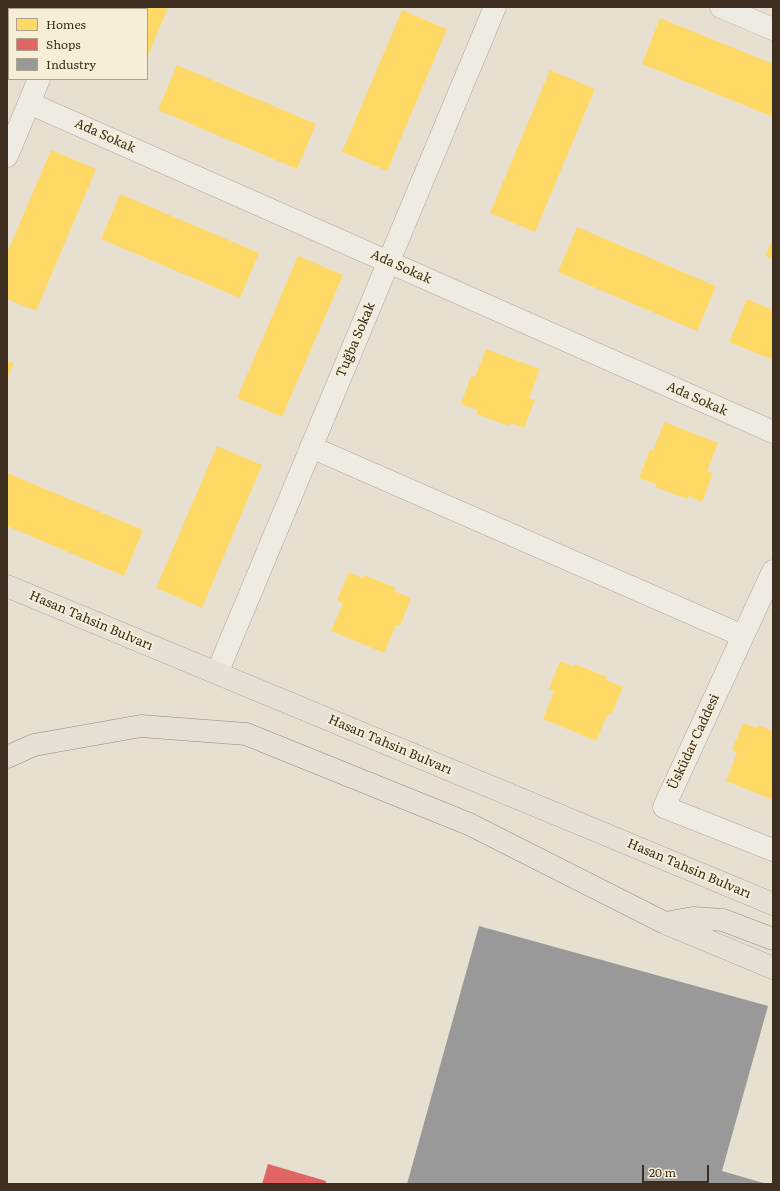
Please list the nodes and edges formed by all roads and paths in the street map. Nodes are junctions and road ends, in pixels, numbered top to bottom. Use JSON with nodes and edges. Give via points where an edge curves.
{"nodes":[{"id":1,"x":495,"y":7,"type":"edge"},
{"id":2,"x":721,"y":7,"type":"edge"},
{"id":3,"x":773,"y":29,"type":"edge"},
{"id":4,"x":39,"y":80,"type":"edge"},
{"id":5,"x":29,"y":103,"type":"junction"},
{"id":6,"x":7,"y":156,"type":"edge"},
{"id":7,"x":388,"y":262,"type":"junction"},
{"id":8,"x":773,"y":432,"type":"edge"},
{"id":9,"x":311,"y":447,"type":"junction"},
{"id":10,"x":773,"y":571,"type":"edge"},
{"id":11,"x":7,"y":586,"type":"edge"},
{"id":12,"x":743,"y":636,"type":"junction"},
{"id":13,"x":216,"y":673,"type":"junction"},
{"id":14,"x":7,"y":757,"type":"edge"},
{"id":15,"x":773,"y":850,"type":"edge"},
{"id":16,"x":773,"y":904,"type":"edge"},
{"id":17,"x":665,"y":923,"type":"junction"},
{"id":18,"x":773,"y":939,"type":"edge"},
{"id":19,"x":773,"y":968,"type":"edge"}],
"edges":[{"from":1,"to":7,"type":"street","name":"Tuğba Sokak"},
{"from":2,"to":3,"type":"street"},
{"from":4,"to":5,"type":"street"},
{"from":5,"to":6,"type":"street"},
{"from":5,"to":7,"type":"street","name":"Ada Sokak"},
{"from":7,"to":8,"type":"street","name":"Ada Sokak"},
{"from":7,"to":9,"type":"street","name":"Tuğba Sokak"},
{"from":9,"to":12,"type":"street"},
{"from":9,"to":13,"type":"street","name":"Tuğba Sokak"},
{"from":10,"to":12,"type":"street","name":"Üsküdar Caddesi"},
{"from":11,"to":13,"type":"main road","name":"Hasan Tahsin Bulvarı"},
{"from":12,"to":15,"type":"street","name":"Üsküdar Caddesi","via":[[664,807]]},
{"from":13,"to":16,"type":"main road","name":"Hasan Tahsin Bulvarı"},
{"from":14,"to":17,"type":"main road","via":[[34,745],[141,726],[246,734],[469,824]]},
{"from":17,"to":18,"type":"main road","via":[[693,918],[723,920]]},
{"from":17,"to":19,"type":"main road"}]}
